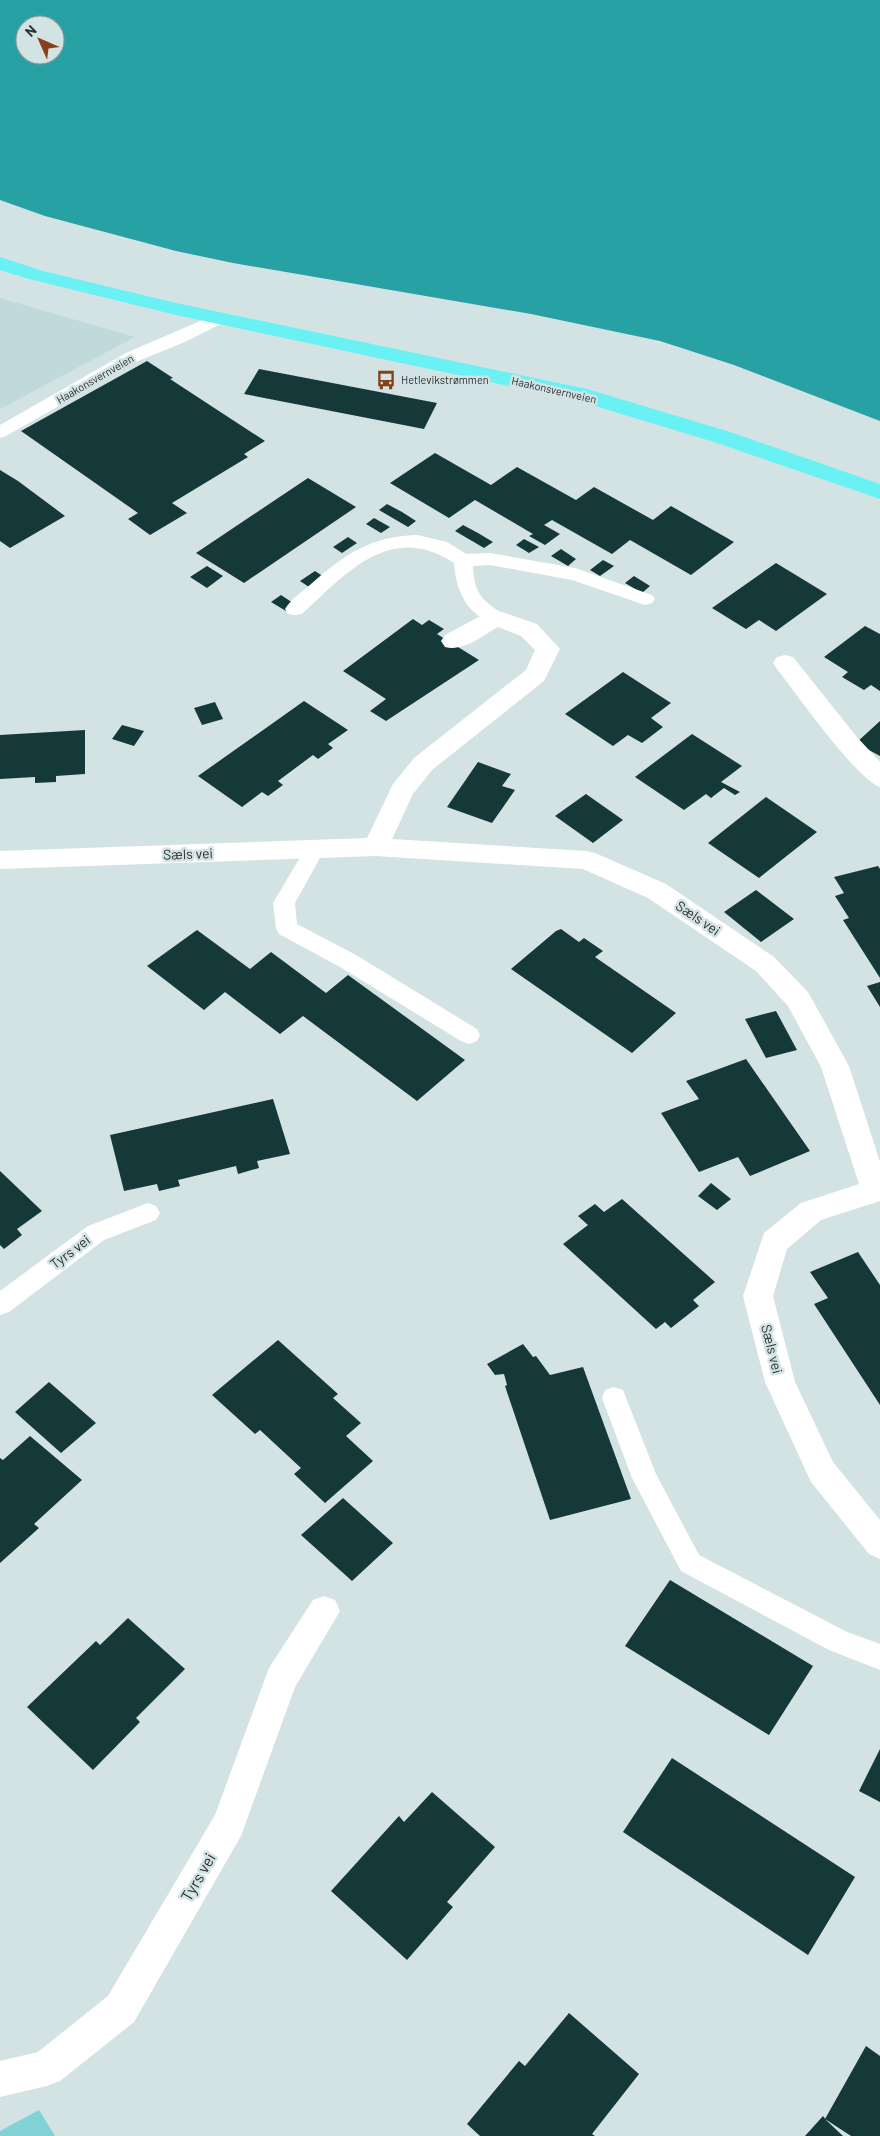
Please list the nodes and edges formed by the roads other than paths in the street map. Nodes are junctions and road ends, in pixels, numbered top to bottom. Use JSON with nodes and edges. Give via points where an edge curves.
{"nodes":[{"id":1,"x":0,"y":263,"type":"edge"},
{"id":2,"x":219,"y":318,"type":"junction"},
{"id":3,"x":0,"y":432,"type":"edge"},
{"id":4,"x":880,"y":492,"type":"edge"},
{"id":5,"x":463,"y":560,"type":"junction"},
{"id":6,"x":645,"y":600,"type":"dead end"},
{"id":7,"x":295,"y":609,"type":"dead end"},
{"id":8,"x":496,"y":618,"type":"junction"},
{"id":9,"x":453,"y":641,"type":"dead end"},
{"id":10,"x":785,"y":663,"type":"dead end"},
{"id":11,"x":880,"y":778,"type":"edge"},
{"id":12,"x":376,"y":847,"type":"junction"},
{"id":13,"x":315,"y":850,"type":"junction"},
{"id":14,"x":0,"y":860,"type":"edge"},
{"id":15,"x":469,"y":1034,"type":"dead end"},
{"id":16,"x":877,"y":1194,"type":"edge"},
{"id":17,"x":148,"y":1213,"type":"dead end"},
{"id":18,"x":0,"y":1304,"type":"edge"},
{"id":19,"x":614,"y":1398,"type":"dead end"},
{"id":20,"x":880,"y":1544,"type":"edge"},
{"id":21,"x":324,"y":1611,"type":"dead end"},
{"id":22,"x":880,"y":1657,"type":"edge"},
{"id":23,"x":0,"y":2080,"type":"edge"}],
"edges":[{"from":1,"to":2,"type":"main road","name":"Haakonsvernveien","via":[[45,278]]},
{"from":2,"to":3,"type":"lane","name":"Haakonsvernveien","via":[[132,356]]},
{"from":2,"to":4,"type":"main road","name":"Haakonsvernveien","via":[[579,394],[722,437]]},
{"from":5,"to":6,"type":"lane","via":[[490,559],[575,574]]},
{"from":5,"to":7,"type":"lane","via":[[434,545],[417,541],[387,542],[361,554]]},
{"from":5,"to":8,"type":"lane","via":[[465,587],[476,605]]},
{"from":8,"to":9,"type":"street"},
{"from":8,"to":12,"type":"street","via":[[529,630],[548,649],[536,675],[423,764],[402,790]]},
{"from":10,"to":11,"type":"street","via":[[847,742]]},
{"from":12,"to":13,"type":"street","name":"Sæls vei"},
{"from":12,"to":16,"type":"street","name":"Sæls vei","via":[[586,860],[658,891],[765,964],[798,999],[835,1066]]},
{"from":13,"to":14,"type":"street","name":"Sæls vei"},
{"from":13,"to":15,"type":"lane","via":[[284,903],[288,928]]},
{"from":16,"to":20,"type":"street","name":"Sæls vei","via":[[811,1211],[774,1242],[758,1296],[780,1382],[822,1472]]},
{"from":17,"to":18,"type":"lane","name":"Tyrs vei","via":[[96,1233]]},
{"from":19,"to":22,"type":"lane","via":[[644,1478],[690,1563],[838,1642]]},
{"from":21,"to":23,"type":"street","name":"Tyrs vei","via":[[281,1679],[229,1824],[121,2009],[48,2068]]}]}
